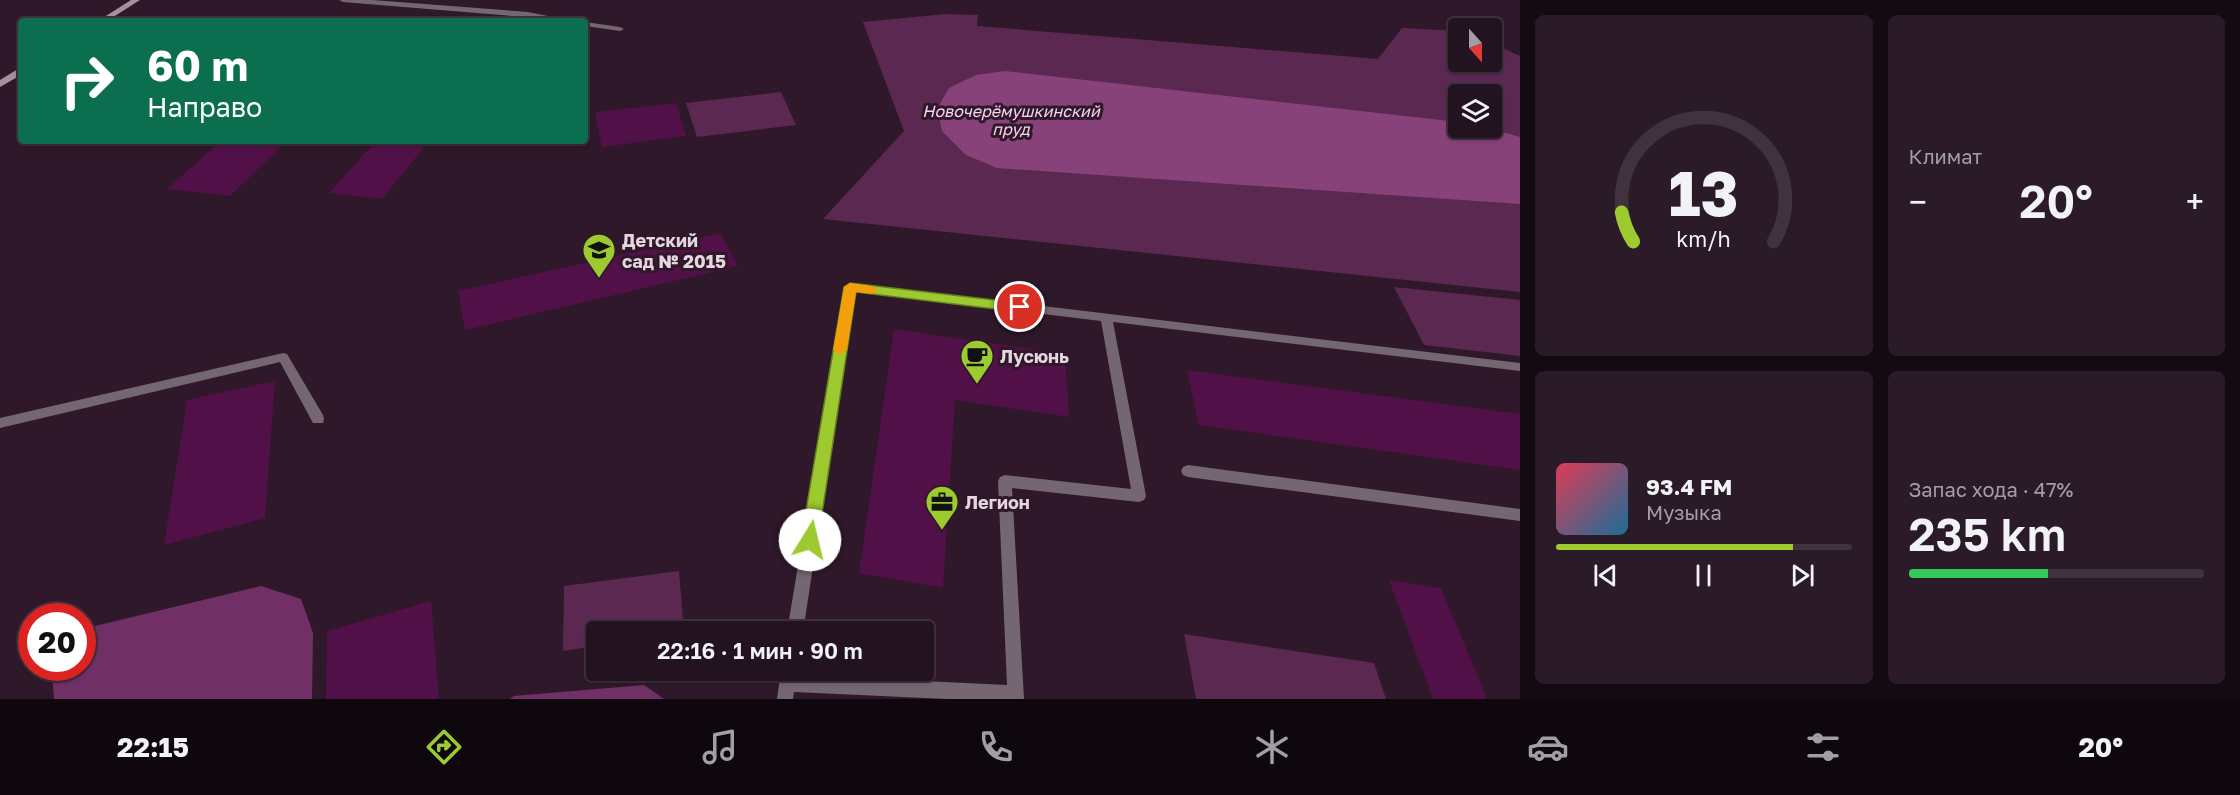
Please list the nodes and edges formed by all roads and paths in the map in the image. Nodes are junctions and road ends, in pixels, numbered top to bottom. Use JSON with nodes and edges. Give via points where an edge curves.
{"nodes":[{"id":1,"x":136,"y":0,"type":"edge"},
{"id":2,"x":343,"y":0,"type":"edge"},
{"id":3,"x":107,"y":18,"type":"edge"},
{"id":4,"x":551,"y":18,"type":"edge"},
{"id":5,"x":588,"y":24,"type":"edge"},
{"id":6,"x":620,"y":29,"type":"dead end"},
{"id":7,"x":18,"y":73,"type":"edge"},
{"id":8,"x":0,"y":84,"type":"edge"},
{"id":9,"x":1106,"y":318,"type":"junction"},
{"id":10,"x":1520,"y":367,"type":"edge"},
{"id":11,"x":318,"y":419,"type":"dead end"},
{"id":12,"x":0,"y":423,"type":"edge"},
{"id":13,"x":1188,"y":471,"type":"dead end"},
{"id":14,"x":1520,"y":515,"type":"edge"},
{"id":15,"x":797,"y":621,"type":"edge"},
{"id":16,"x":787,"y":684,"type":"edge"},
{"id":17,"x":1016,"y":697,"type":"edge"}],
"edges":[{"from":1,"to":3,"type":"street"},
{"from":2,"to":4,"type":"lane"},
{"from":5,"to":6,"type":"lane"},
{"from":7,"to":8,"type":"street"},
{"from":9,"to":10,"type":"lane"},
{"from":9,"to":15,"type":"lane","via":[[850,287]]},
{"from":9,"to":17,"type":"lane","via":[[1139,496],[1005,481]]},
{"from":11,"to":12,"type":"lane","via":[[283,357]]},
{"from":13,"to":14,"type":"lane"},
{"from":16,"to":17,"type":"lane"}]}
